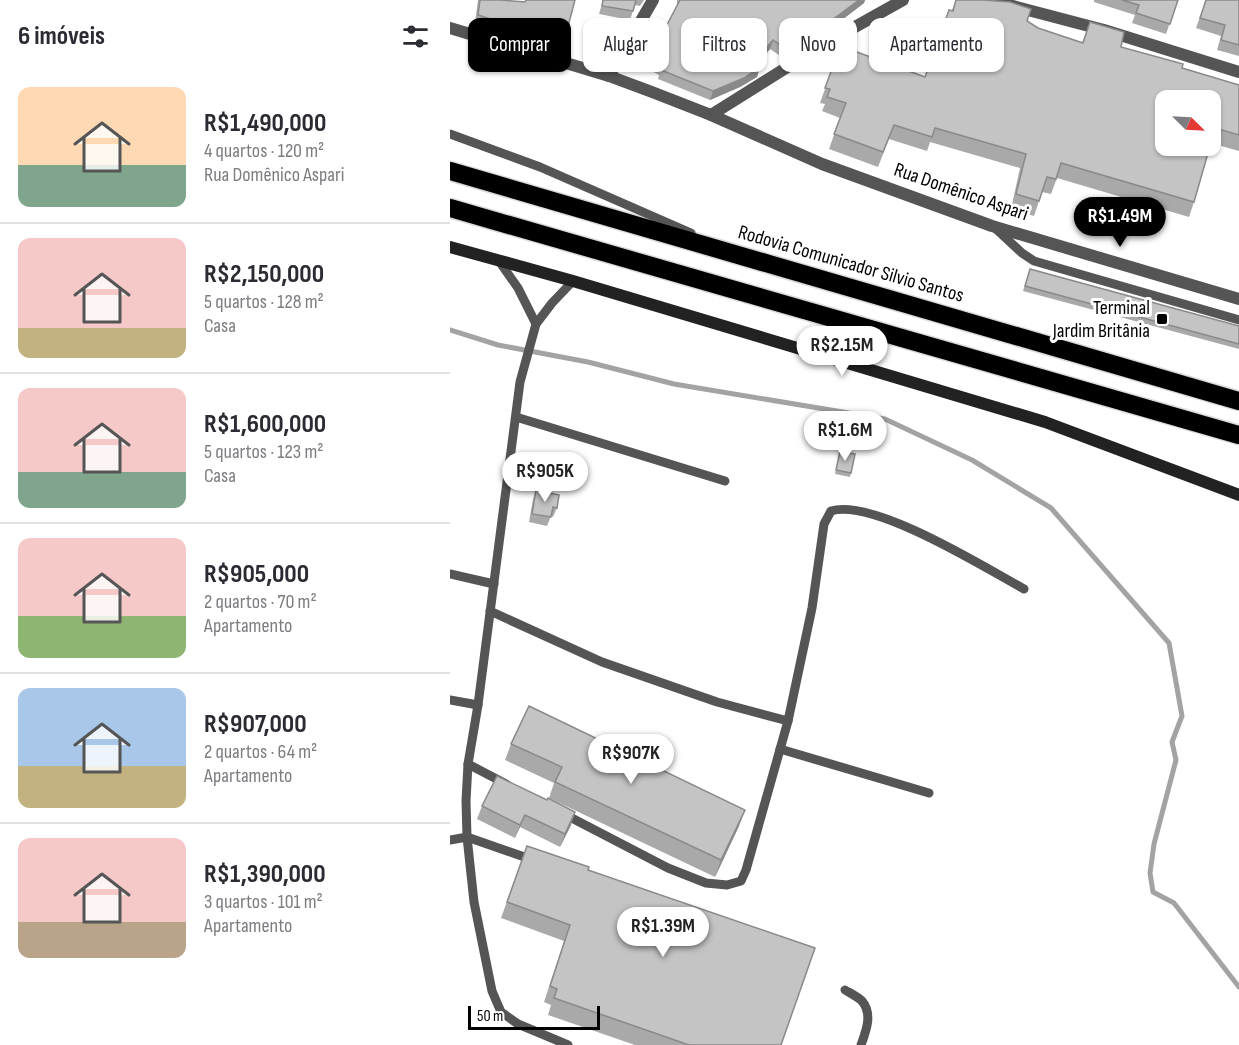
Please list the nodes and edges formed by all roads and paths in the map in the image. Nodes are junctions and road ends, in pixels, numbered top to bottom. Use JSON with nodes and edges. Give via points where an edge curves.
{"nodes":[{"id":1,"x":653,"y":0,"type":"edge"},
{"id":2,"x":903,"y":0,"type":"edge"},
{"id":3,"x":990,"y":0,"type":"edge"},
{"id":4,"x":450,"y":28,"type":"edge"},
{"id":5,"x":1239,"y":72,"type":"edge"},
{"id":6,"x":609,"y":76,"type":"junction"},
{"id":7,"x":711,"y":115,"type":"junction"},
{"id":8,"x":450,"y":134,"type":"edge"},
{"id":9,"x":450,"y":171,"type":"edge"},
{"id":10,"x":450,"y":208,"type":"edge"},
{"id":11,"x":992,"y":226,"type":"junction"},
{"id":12,"x":450,"y":246,"type":"edge"},
{"id":13,"x":737,"y":254,"type":"junction"},
{"id":14,"x":499,"y":261,"type":"junction"},
{"id":15,"x":573,"y":281,"type":"junction"},
{"id":16,"x":1239,"y":299,"type":"edge"},
{"id":17,"x":1239,"y":320,"type":"edge"},
{"id":18,"x":535,"y":328,"type":"junction"},
{"id":19,"x":1239,"y":401,"type":"edge"},
{"id":20,"x":516,"y":417,"type":"junction"},
{"id":21,"x":1239,"y":435,"type":"edge"},
{"id":22,"x":725,"y":481,"type":"dead end"},
{"id":23,"x":1239,"y":495,"type":"edge"},
{"id":24,"x":450,"y":574,"type":"edge"},
{"id":25,"x":494,"y":584,"type":"junction"},
{"id":26,"x":1024,"y":589,"type":"dead end"},
{"id":27,"x":490,"y":611,"type":"junction"},
{"id":28,"x":450,"y":700,"type":"edge"},
{"id":29,"x":478,"y":705,"type":"junction"},
{"id":30,"x":788,"y":721,"type":"junction"},
{"id":31,"x":780,"y":749,"type":"junction"},
{"id":32,"x":468,"y":764,"type":"junction"},
{"id":33,"x":518,"y":790,"type":"edge"},
{"id":34,"x":929,"y":793,"type":"dead end"},
{"id":35,"x":557,"y":811,"type":"edge"},
{"id":36,"x":467,"y":837,"type":"junction"},
{"id":37,"x":450,"y":840,"type":"edge"},
{"id":38,"x":545,"y":864,"type":"edge"},
{"id":39,"x":845,"y":990,"type":"dead end"},
{"id":40,"x":568,"y":1045,"type":"edge"},
{"id":41,"x":861,"y":1045,"type":"edge"}],
"edges":[{"from":1,"to":6,"type":"street"},
{"from":2,"to":7,"type":"street"},
{"from":3,"to":5,"type":"street"},
{"from":4,"to":6,"type":"street","name":"Rua Domênico Aspari"},
{"from":6,"to":7,"type":"street","name":"Rua Domênico Aspari"},
{"from":7,"to":11,"type":"street","name":"Rua Domênico Aspari","via":[[822,164]]},
{"from":8,"to":13,"type":"lane","via":[[540,167]]},
{"from":9,"to":13,"type":"highway","name":"Rodovia Comunicador Silvio Santos"},
{"from":10,"to":21,"type":"highway"},
{"from":11,"to":16,"type":"street","name":"Rua Domênico Aspari"},
{"from":11,"to":17,"type":"lane","via":[[1034,261]]},
{"from":12,"to":14,"type":"main road"},
{"from":13,"to":19,"type":"highway","name":"Rodovia Comunicador Silvio Santos"},
{"from":14,"to":15,"type":"main road"},
{"from":14,"to":18,"type":"lane","via":[[518,288]]},
{"from":15,"to":18,"type":"lane"},
{"from":15,"to":23,"type":"main road","via":[[1045,422]]},
{"from":18,"to":20,"type":"lane","via":[[520,382]]},
{"from":20,"to":22,"type":"lane"},
{"from":20,"to":25,"type":"lane"},
{"from":24,"to":25,"type":"lane"},
{"from":25,"to":27,"type":"lane"},
{"from":26,"to":30,"type":"lane","via":[[898,522],[842,507],[831,511],[824,524],[812,608]]},
{"from":27,"to":29,"type":"lane"},
{"from":27,"to":30,"type":"lane","via":[[602,662],[717,702]]},
{"from":28,"to":29,"type":"lane"},
{"from":29,"to":32,"type":"lane"},
{"from":30,"to":31,"type":"lane"},
{"from":31,"to":34,"type":"lane"},
{"from":31,"to":35,"type":"lane","via":[[746,870],[741,881],[727,885],[706,883],[668,867]]},
{"from":32,"to":33,"type":"lane"},
{"from":32,"to":36,"type":"lane"},
{"from":36,"to":37,"type":"lane"},
{"from":36,"to":38,"type":"lane"},
{"from":36,"to":40,"type":"lane","via":[[474,902],[492,991],[501,1012],[518,1024]]},
{"from":39,"to":41,"type":"lane","via":[[863,1002],[868,1019]]}]}
